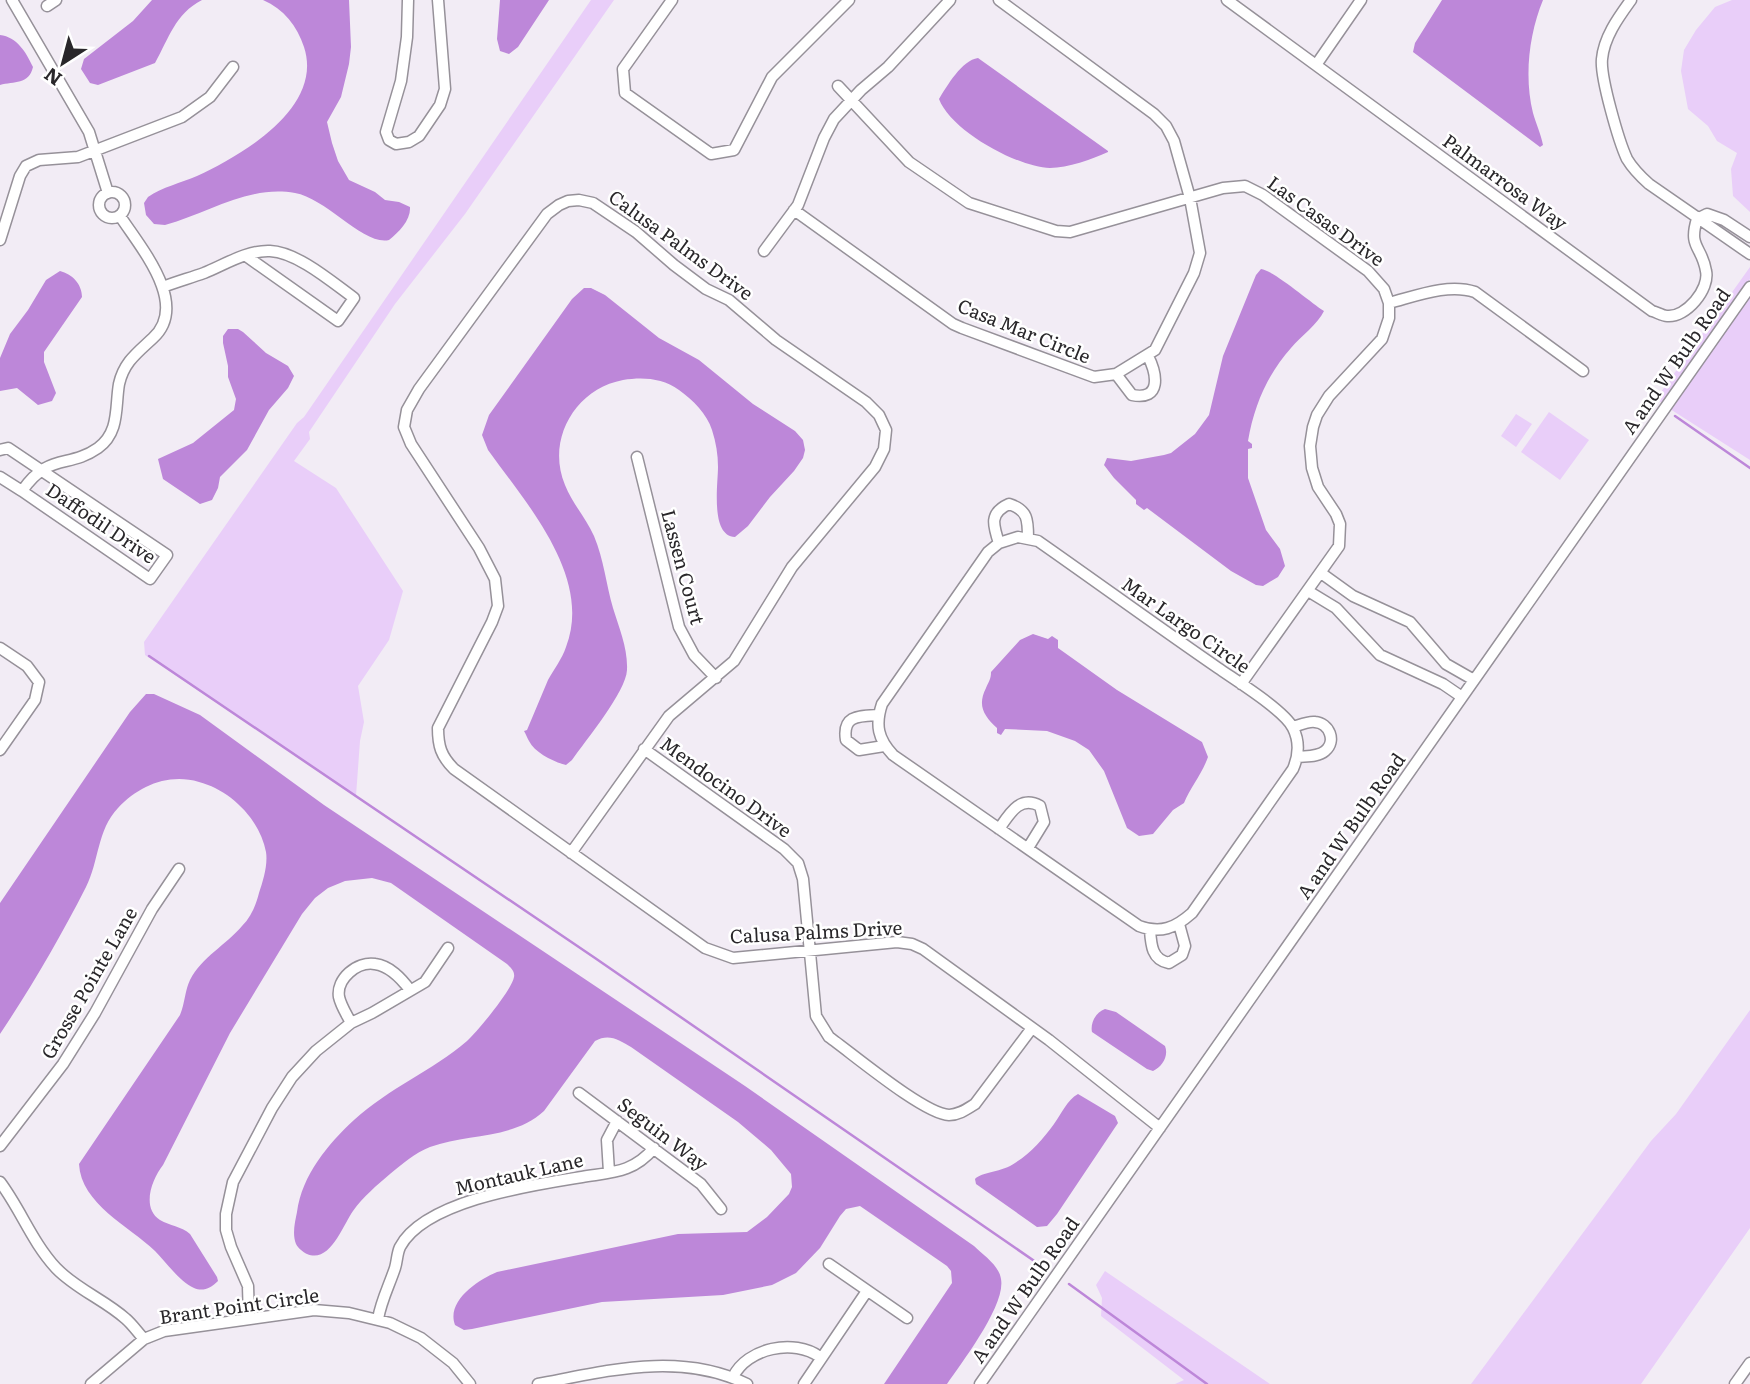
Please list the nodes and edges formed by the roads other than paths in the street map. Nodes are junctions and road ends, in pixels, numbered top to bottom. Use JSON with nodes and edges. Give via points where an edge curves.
{"nodes":[{"id":1,"x":12,"y":0,"type":"edge"},
{"id":2,"x":408,"y":0,"type":"edge"},
{"id":3,"x":438,"y":0,"type":"edge"},
{"id":4,"x":671,"y":0,"type":"edge"},
{"id":5,"x":849,"y":0,"type":"edge"},
{"id":6,"x":950,"y":0,"type":"edge"},
{"id":7,"x":999,"y":0,"type":"edge"},
{"id":8,"x":1227,"y":0,"type":"edge"},
{"id":9,"x":1361,"y":0,"type":"edge"},
{"id":10,"x":1631,"y":0,"type":"edge"},
{"id":11,"x":1316,"y":65,"type":"junction"},
{"id":12,"x":233,"y":67,"type":"dead end"},
{"id":13,"x":838,"y":86,"type":"dead end"},
{"id":14,"x":851,"y":100,"type":"junction"},
{"id":15,"x":96,"y":149,"type":"junction"},
{"id":16,"x":108,"y":193,"type":"junction"},
{"id":17,"x":1190,"y":198,"type":"junction"},
{"id":18,"x":794,"y":211,"type":"junction"},
{"id":19,"x":120,"y":216,"type":"junction"},
{"id":20,"x":1697,"y":219,"type":"junction"},
{"id":21,"x":1750,"y":237,"type":"edge"},
{"id":22,"x":0,"y":240,"type":"edge"},
{"id":23,"x":764,"y":251,"type":"dead end"},
{"id":24,"x":1750,"y":254,"type":"edge"},
{"id":25,"x":246,"y":256,"type":"junction"},
{"id":26,"x":163,"y":287,"type":"junction"},
{"id":27,"x":1750,"y":287,"type":"edge"},
{"id":28,"x":1389,"y":303,"type":"junction"},
{"id":29,"x":1148,"y":356,"type":"junction"},
{"id":30,"x":1583,"y":371,"type":"dead end"},
{"id":31,"x":1116,"y":374,"type":"junction"},
{"id":32,"x":0,"y":450,"type":"edge"},
{"id":33,"x":637,"y":457,"type":"dead end"},
{"id":34,"x":42,"y":470,"type":"junction"},
{"id":35,"x":0,"y":477,"type":"edge"},
{"id":36,"x":22,"y":491,"type":"junction"},
{"id":37,"x":1028,"y":538,"type":"junction"},
{"id":38,"x":999,"y":543,"type":"junction"},
{"id":39,"x":1321,"y":573,"type":"junction"},
{"id":40,"x":1308,"y":591,"type":"junction"},
{"id":41,"x":0,"y":648,"type":"edge"},
{"id":42,"x":716,"y":678,"type":"junction"},
{"id":43,"x":1474,"y":680,"type":"junction"},
{"id":44,"x":1241,"y":684,"type":"junction"},
{"id":45,"x":1462,"y":698,"type":"junction"},
{"id":46,"x":878,"y":715,"type":"junction"},
{"id":47,"x":1293,"y":727,"type":"junction"},
{"id":48,"x":884,"y":746,"type":"junction"},
{"id":49,"x":645,"y":749,"type":"junction"},
{"id":50,"x":0,"y":750,"type":"edge"},
{"id":51,"x":1298,"y":757,"type":"junction"},
{"id":52,"x":999,"y":829,"type":"junction"},
{"id":53,"x":1028,"y":848,"type":"junction"},
{"id":54,"x":571,"y":853,"type":"junction"},
{"id":55,"x":179,"y":869,"type":"dead end"},
{"id":56,"x":1179,"y":924,"type":"junction"},
{"id":57,"x":1150,"y":930,"type":"junction"},
{"id":58,"x":448,"y":948,"type":"dead end"},
{"id":59,"x":809,"y":950,"type":"junction"},
{"id":60,"x":410,"y":990,"type":"junction"},
{"id":61,"x":351,"y":1023,"type":"junction"},
{"id":62,"x":1032,"y":1028,"type":"junction"},
{"id":63,"x":579,"y":1093,"type":"dead end"},
{"id":64,"x":617,"y":1121,"type":"junction"},
{"id":65,"x":1160,"y":1128,"type":"junction"},
{"id":66,"x":0,"y":1146,"type":"edge"},
{"id":67,"x":654,"y":1147,"type":"junction"},
{"id":68,"x":609,"y":1172,"type":"junction"},
{"id":69,"x":0,"y":1182,"type":"edge"},
{"id":70,"x":721,"y":1209,"type":"dead end"},
{"id":71,"x":829,"y":1264,"type":"dead end"},
{"id":72,"x":867,"y":1291,"type":"junction"},
{"id":73,"x":906,"y":1318,"type":"dead end"},
{"id":74,"x":250,"y":1319,"type":"junction"},
{"id":75,"x":378,"y":1319,"type":"junction"},
{"id":76,"x":144,"y":1339,"type":"junction"},
{"id":77,"x":820,"y":1357,"type":"junction"},
{"id":78,"x":1750,"y":1363,"type":"edge"},
{"id":79,"x":733,"y":1377,"type":"junction"},
{"id":80,"x":91,"y":1384,"type":"edge"},
{"id":81,"x":470,"y":1384,"type":"edge"},
{"id":82,"x":538,"y":1384,"type":"edge"},
{"id":83,"x":747,"y":1384,"type":"edge"},
{"id":84,"x":804,"y":1384,"type":"edge"},
{"id":85,"x":980,"y":1384,"type":"edge"},
{"id":86,"x":1735,"y":1384,"type":"edge"}],
"edges":[{"from":1,"to":15,"type":"street"},
{"from":2,"to":3,"type":"street","via":[[401,81],[386,132],[396,144],[419,136],[445,89]]},
{"from":4,"to":5,"type":"street","via":[[623,69],[625,93],[711,154],[734,150],[772,76]]},
{"from":6,"to":14,"type":"street"},
{"from":7,"to":17,"type":"street","name":"Casa Mar Circle","via":[[1161,120],[1170,133]]},
{"from":8,"to":11,"type":"street","name":"Palmarrosa Way"},
{"from":9,"to":11,"type":"street"},
{"from":10,"to":20,"type":"street","via":[[1607,39],[1602,58],[1603,79],[1626,156],[1648,184]]},
{"from":11,"to":20,"type":"street","name":"Palmarrosa Way","via":[[1652,310],[1669,316],[1685,311],[1705,283],[1707,273],[1694,242]]},
{"from":12,"to":15,"type":"street","via":[[216,91],[191,113]]},
{"from":13,"to":14,"type":"street","name":"Las Casas Drive"},
{"from":14,"to":17,"type":"street","name":"Las Casas Drive","via":[[909,162],[969,203],[1056,231],[1078,231]]},
{"from":14,"to":18,"type":"street","via":[[829,127]]},
{"from":15,"to":16,"type":"street"},
{"from":15,"to":22,"type":"street","via":[[78,157],[39,160],[26,166]]},
{"from":16,"to":19,"type":"street","via":[[125,201]]},
{"from":16,"to":19,"type":"street","via":[[99,202],[101,211],[111,218]]},
{"from":17,"to":28,"type":"street","name":"Las Casas Drive","via":[[1234,186],[1254,189],[1368,271],[1384,289]]},
{"from":17,"to":29,"type":"street","name":"Casa Mar Circle","via":[[1200,242],[1198,262],[1162,341]]},
{"from":18,"to":23,"type":"street"},
{"from":18,"to":31,"type":"street","name":"Casa Mar Circle","via":[[953,324],[1082,374]]},
{"from":19,"to":26,"type":"street"},
{"from":20,"to":21,"type":"street","via":[[1707,214]]},
{"from":20,"to":24,"type":"street"},
{"from":25,"to":25,"type":"street","via":[[258,251],[289,256],[354,298],[338,321]]},
{"from":25,"to":26,"type":"street"},
{"from":26,"to":34,"type":"street","name":"Daffodil Drive","via":[[167,304],[163,326],[132,355],[123,373],[117,415],[107,440],[97,449]]},
{"from":27,"to":43,"type":"street","name":"A and W Bulb Road"},
{"from":28,"to":30,"type":"street","via":[[1452,289],[1475,292]]},
{"from":28,"to":39,"type":"street","via":[[1382,339],[1329,396],[1313,427],[1312,468],[1336,514],[1341,536]]},
{"from":29,"to":31,"type":"street","name":"Casa Mar Circle"},
{"from":29,"to":31,"type":"street","via":[[1156,381],[1148,394],[1132,395]]},
{"from":32,"to":34,"type":"street","name":"Daffodil Drive","via":[[8,448]]},
{"from":33,"to":42,"type":"street","name":"Lassen Court","via":[[678,627]]},
{"from":34,"to":36,"type":"street","name":"Daffodil Drive"},
{"from":34,"to":36,"type":"street","name":"Daffodil Drive","via":[[167,555],[150,579]]},
{"from":35,"to":36,"type":"street","name":"Daffodil Drive"},
{"from":37,"to":38,"type":"street"},
{"from":37,"to":38,"type":"street","via":[[1026,515],[1009,504],[999,508],[994,517]]},
{"from":37,"to":44,"type":"street","name":"Mar Largo Circle"},
{"from":38,"to":46,"type":"street","via":[[988,552]]},
{"from":39,"to":40,"type":"street"},
{"from":39,"to":43,"type":"street","via":[[1353,596],[1410,622],[1446,664]]},
{"from":40,"to":44,"type":"street"},
{"from":40,"to":45,"type":"street","via":[[1336,608],[1380,655],[1443,684]]},
{"from":41,"to":50,"type":"street","via":[[27,666],[39,682],[35,700]]},
{"from":42,"to":49,"type":"street","name":"Calusa Palms Drive","via":[[669,716]]},
{"from":42,"to":54,"type":"street","name":"Calusa Palms Drive","via":[[734,661],[792,567],[875,467],[886,430],[866,402],[776,340],[729,300],[684,273],[636,232],[593,203],[568,201],[547,214],[419,389],[404,427],[484,557],[498,593],[492,622],[438,728],[443,758]]},
{"from":43,"to":45,"type":"street","name":"A and W Bulb Road"},
{"from":44,"to":47,"type":"street","name":"Mar Largo Circle"},
{"from":45,"to":65,"type":"street","name":"A and W Bulb Road"},
{"from":46,"to":48,"type":"street"},
{"from":46,"to":48,"type":"street","via":[[859,716],[844,730],[846,740],[859,750]]},
{"from":47,"to":51,"type":"street"},
{"from":47,"to":51,"type":"street","via":[[1314,721],[1330,732],[1331,743],[1325,751]]},
{"from":48,"to":52,"type":"street"},
{"from":49,"to":54,"type":"street","name":"Calusa Palms Drive"},
{"from":49,"to":59,"type":"street","name":"Mendocino Drive","via":[[799,863]]},
{"from":51,"to":56,"type":"street","via":[[1200,901]]},
{"from":52,"to":53,"type":"street"},
{"from":52,"to":53,"type":"street","via":[[1021,803],[1040,806],[1044,822]]},
{"from":53,"to":57,"type":"street"},
{"from":54,"to":59,"type":"street","name":"Calusa Palms Drive","via":[[722,956]]},
{"from":55,"to":66,"type":"street","name":"Grosse Pointe Lane","via":[[63,1064]]},
{"from":56,"to":57,"type":"street"},
{"from":56,"to":57,"type":"street","via":[[1185,946],[1182,956],[1170,963],[1155,955]]},
{"from":58,"to":60,"type":"street","via":[[429,978]]},
{"from":59,"to":62,"type":"street","name":"Calusa Palms Drive","via":[[912,944]]},
{"from":59,"to":62,"type":"street","name":"Mendocino Drive","via":[[816,1016],[829,1037],[937,1112],[951,1115],[975,1104]]},
{"from":60,"to":61,"type":"street"},
{"from":60,"to":61,"type":"street","via":[[391,971],[374,964],[350,971],[339,996]]},
{"from":61,"to":74,"type":"street","via":[[292,1077],[233,1182],[226,1230],[247,1286]]},
{"from":62,"to":65,"type":"street","name":"Calusa Palms Drive"},
{"from":63,"to":64,"type":"street","name":"Seguin Way"},
{"from":64,"to":67,"type":"street","name":"Seguin Way"},
{"from":64,"to":68,"type":"street","name":"Montauk Lane","via":[[607,1140]]},
{"from":65,"to":85,"type":"street","name":"A and W Bulb Road"},
{"from":67,"to":68,"type":"street","name":"Montauk Lane","via":[[643,1161]]},
{"from":67,"to":70,"type":"street","name":"Seguin Way","via":[[701,1184]]},
{"from":68,"to":75,"type":"street","name":"Montauk Lane","via":[[468,1201],[423,1223],[400,1248]]},
{"from":69,"to":76,"type":"street","via":[[53,1265],[126,1319]]},
{"from":71,"to":72,"type":"street"},
{"from":72,"to":73,"type":"street"},
{"from":72,"to":77,"type":"street"},
{"from":74,"to":75,"type":"street","name":"Brant Point Circle","via":[[314,1310]]},
{"from":74,"to":76,"type":"street","name":"Brant Point Circle","via":[[164,1331]]},
{"from":75,"to":81,"type":"street","name":"Brant Point Circle","via":[[435,1347]]},
{"from":76,"to":80,"type":"street","name":"Brant Point Circle"},
{"from":77,"to":79,"type":"street","via":[[803,1349],[771,1350],[746,1359]]},
{"from":77,"to":84,"type":"street"},
{"from":78,"to":86,"type":"street"},
{"from":79,"to":82,"type":"street","via":[[653,1364]]},
{"from":79,"to":83,"type":"street"}]}
